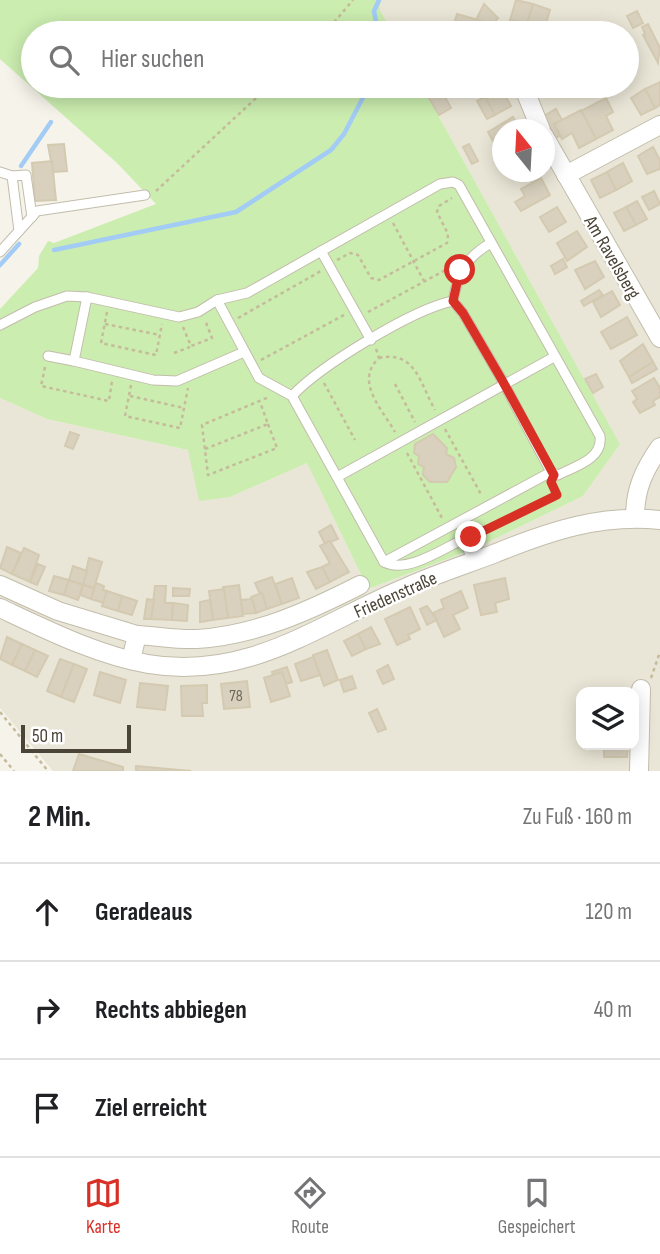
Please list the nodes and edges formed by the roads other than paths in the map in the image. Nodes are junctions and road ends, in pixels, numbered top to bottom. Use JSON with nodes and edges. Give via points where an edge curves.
{"nodes":[{"id":1,"x":528,"y":98,"type":"edge"},
{"id":2,"x":536,"y":119,"type":"edge"},
{"id":3,"x":660,"y":125,"type":"edge"},
{"id":4,"x":555,"y":156,"type":"edge"},
{"id":5,"x":0,"y":172,"type":"edge"},
{"id":6,"x":566,"y":175,"type":"junction"},
{"id":7,"x":12,"y":176,"type":"junction"},
{"id":8,"x":145,"y":195,"type":"road end"},
{"id":9,"x":32,"y":217,"type":"junction"},
{"id":10,"x":19,"y":231,"type":"junction"},
{"id":11,"x":491,"y":243,"type":"junction"},
{"id":12,"x":321,"y":251,"type":"junction"},
{"id":13,"x":0,"y":252,"type":"edge"},
{"id":14,"x":87,"y":297,"type":"junction"},
{"id":15,"x":217,"y":300,"type":"junction"},
{"id":16,"x":453,"y":301,"type":"junction"},
{"id":17,"x":0,"y":325,"type":"edge"},
{"id":18,"x":660,"y":338,"type":"edge"},
{"id":19,"x":371,"y":340,"type":"junction"},
{"id":20,"x":244,"y":352,"type":"junction"},
{"id":21,"x":48,"y":356,"type":"road end"},
{"id":22,"x":554,"y":356,"type":"junction"},
{"id":23,"x":74,"y":361,"type":"junction"},
{"id":24,"x":504,"y":384,"type":"junction"},
{"id":25,"x":292,"y":396,"type":"junction"},
{"id":26,"x":660,"y":447,"type":"edge"},
{"id":27,"x":552,"y":473,"type":"junction"},
{"id":28,"x":339,"y":476,"type":"junction"},
{"id":29,"x":635,"y":517,"type":"junction"},
{"id":30,"x":660,"y":520,"type":"edge"},
{"id":31,"x":384,"y":562,"type":"junction"},
{"id":32,"x":473,"y":562,"type":"junction"},
{"id":33,"x":0,"y":585,"type":"edge"},
{"id":34,"x":360,"y":585,"type":"dead end"},
{"id":35,"x":0,"y":608,"type":"edge"},
{"id":36,"x":137,"y":635,"type":"junction"},
{"id":37,"x":131,"y":660,"type":"junction"},
{"id":38,"x":640,"y":689,"type":"road end"},
{"id":39,"x":639,"y":771,"type":"edge"}],
"edges":[{"from":1,"to":2,"type":"street"},
{"from":3,"to":6,"type":"street"},
{"from":4,"to":6,"type":"street","name":"Am Ravelsberg"},
{"from":5,"to":7,"type":"lane"},
{"from":6,"to":18,"type":"street","name":"Am Ravelsberg"},
{"from":7,"to":9,"type":"lane","via":[[26,175]]},
{"from":7,"to":10,"type":"lane"},
{"from":8,"to":9,"type":"lane","via":[[61,205],[37,211]]},
{"from":9,"to":10,"type":"lane"},
{"from":10,"to":13,"type":"lane"},
{"from":11,"to":12,"type":"lane","via":[[453,182],[440,184]]},
{"from":11,"to":16,"type":"lane","via":[[460,270]]},
{"from":11,"to":22,"type":"lane"},
{"from":12,"to":15,"type":"lane","via":[[247,293]]},
{"from":12,"to":19,"type":"lane"},
{"from":14,"to":15,"type":"lane","via":[[179,317]]},
{"from":14,"to":17,"type":"lane","via":[[51,300]]},
{"from":14,"to":23,"type":"lane"},
{"from":15,"to":20,"type":"lane"},
{"from":16,"to":19,"type":"lane"},
{"from":16,"to":24,"type":"lane"},
{"from":19,"to":25,"type":"lane","via":[[317,371]]},
{"from":20,"to":23,"type":"lane","via":[[177,381]]},
{"from":20,"to":25,"type":"lane","via":[[259,378]]},
{"from":21,"to":23,"type":"lane"},
{"from":22,"to":24,"type":"lane"},
{"from":22,"to":27,"type":"lane","via":[[601,445],[597,454]]},
{"from":24,"to":27,"type":"lane"},
{"from":24,"to":28,"type":"lane"},
{"from":25,"to":28,"type":"lane"},
{"from":26,"to":29,"type":"street","via":[[642,472]]},
{"from":27,"to":31,"type":"lane"},
{"from":28,"to":31,"type":"lane"},
{"from":29,"to":30,"type":"street","name":"Friedenstraße"},
{"from":29,"to":32,"type":"street","name":"Friedenstraße","via":[[572,525]]},
{"from":31,"to":32,"type":"lane","via":[[405,565],[464,540]]},
{"from":32,"to":37,"type":"street","name":"Friedenstraße","via":[[253,658],[172,666]]},
{"from":33,"to":36,"type":"street","name":"Friedenstraße","via":[[58,611]]},
{"from":34,"to":36,"type":"street","name":"Friedenstraße","via":[[290,619],[241,634],[194,639]]},
{"from":35,"to":37,"type":"street","name":"Friedenstraße"},
{"from":36,"to":37,"type":"street"},
{"from":38,"to":39,"type":"street"}]}
